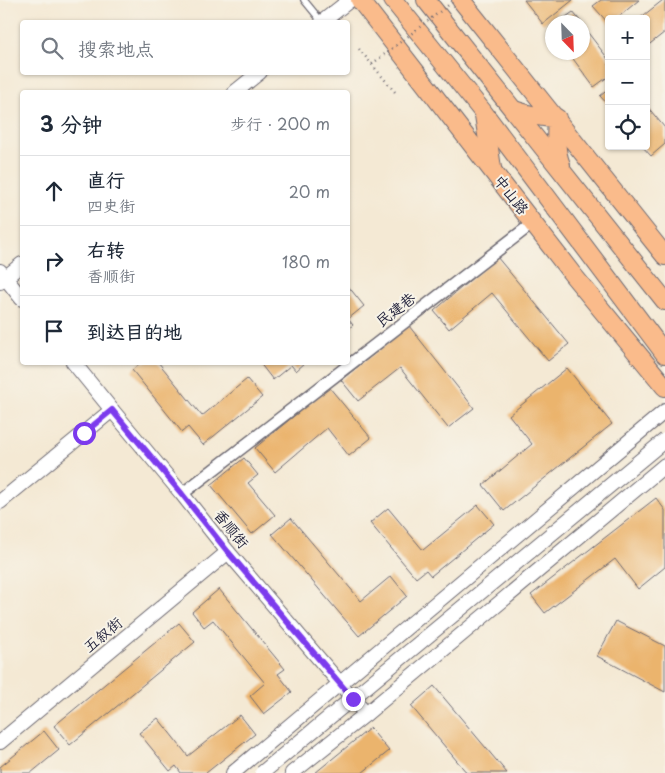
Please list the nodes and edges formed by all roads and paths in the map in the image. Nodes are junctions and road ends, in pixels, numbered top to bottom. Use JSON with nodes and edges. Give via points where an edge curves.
{"nodes":[{"id":1,"x":304,"y":0,"type":"edge"},
{"id":2,"x":350,"y":0,"type":"edge"},
{"id":3,"x":360,"y":0,"type":"edge"},
{"id":4,"x":392,"y":0,"type":"edge"},
{"id":5,"x":426,"y":0,"type":"edge"},
{"id":6,"x":455,"y":0,"type":"edge"},
{"id":7,"x":461,"y":0,"type":"edge"},
{"id":8,"x":320,"y":20,"type":"edge"},
{"id":9,"x":325,"y":20,"type":"edge"},
{"id":10,"x":359,"y":49,"type":"dead end"},
{"id":11,"x":372,"y":64,"type":"junction"},
{"id":12,"x":256,"y":75,"type":"edge"},
{"id":13,"x":238,"y":90,"type":"edge"},
{"id":14,"x":395,"y":92,"type":"dead end"},
{"id":15,"x":514,"y":110,"type":"junction"},
{"id":16,"x":483,"y":112,"type":"junction"},
{"id":17,"x":557,"y":118,"type":"junction"},
{"id":18,"x":493,"y":172,"type":"junction"},
{"id":19,"x":565,"y":175,"type":"junction"},
{"id":20,"x":533,"y":223,"type":"junction"},
{"id":21,"x":665,"y":256,"type":"edge"},
{"id":22,"x":20,"y":265,"type":"edge"},
{"id":23,"x":2,"y":277,"type":"edge"},
{"id":24,"x":20,"y":297,"type":"edge"},
{"id":25,"x":665,"y":302,"type":"edge"},
{"id":26,"x":665,"y":354,"type":"edge"},
{"id":27,"x":350,"y":364,"type":"edge"},
{"id":28,"x":75,"y":365,"type":"edge"},
{"id":29,"x":349,"y":365,"type":"edge"},
{"id":30,"x":665,"y":388,"type":"edge"},
{"id":31,"x":112,"y":410,"type":"junction"},
{"id":32,"x":665,"y":411,"type":"edge"},
{"id":33,"x":665,"y":440,"type":"edge"},
{"id":34,"x":665,"y":465,"type":"edge"},
{"id":35,"x":182,"y":494,"type":"junction"},
{"id":36,"x":0,"y":502,"type":"edge"},
{"id":37,"x":228,"y":552,"type":"junction"},
{"id":38,"x":340,"y":684,"type":"junction"},
{"id":39,"x":366,"y":714,"type":"junction"},
{"id":40,"x":0,"y":742,"type":"edge"},
{"id":41,"x":233,"y":773,"type":"edge"},
{"id":42,"x":262,"y":773,"type":"edge"},
{"id":43,"x":292,"y":773,"type":"edge"}],
"edges":[{"from":1,"to":8,"type":"lane"},
{"from":2,"to":9,"type":"street"},
{"from":3,"to":18,"type":"main road","name":"中山路"},
{"from":4,"to":16,"type":"main road","name":"中山路"},
{"from":5,"to":15,"type":"main road"},
{"from":6,"to":11,"type":"path","bridge":true},
{"from":7,"to":17,"type":"main road"},
{"from":10,"to":11,"type":"path"},
{"from":11,"to":14,"type":"path"},
{"from":12,"to":13,"type":"street"},
{"from":15,"to":17,"type":"main road","via":[[532,116]]},
{"from":15,"to":19,"type":"main road"},
{"from":16,"to":18,"type":"main road"},
{"from":16,"to":26,"type":"main road","name":"中山路"},
{"from":17,"to":19,"type":"main road","via":[[558,158]]},
{"from":17,"to":21,"type":"main road"},
{"from":18,"to":20,"type":"main road","name":"中山路"},
{"from":19,"to":25,"type":"main road"},
{"from":20,"to":27,"type":"street","name":"民建巷"},
{"from":20,"to":30,"type":"main road","name":"中山路"},
{"from":22,"to":23,"type":"street"},
{"from":23,"to":24,"type":"street"},
{"from":28,"to":31,"type":"street","name":"香顺街"},
{"from":29,"to":35,"type":"street","name":"民建巷"},
{"from":31,"to":35,"type":"street","name":"香顺街"},
{"from":31,"to":36,"type":"street"},
{"from":32,"to":38,"type":"street"},
{"from":33,"to":42,"type":"street","bridge":true},
{"from":34,"to":39,"type":"street"},
{"from":35,"to":37,"type":"street","name":"香顺街"},
{"from":37,"to":38,"type":"street","name":"香顺街"},
{"from":37,"to":40,"type":"street","name":"五叙街"},
{"from":38,"to":39,"type":"street","name":"香顺街"},
{"from":38,"to":41,"type":"street"},
{"from":39,"to":43,"type":"street"}]}
